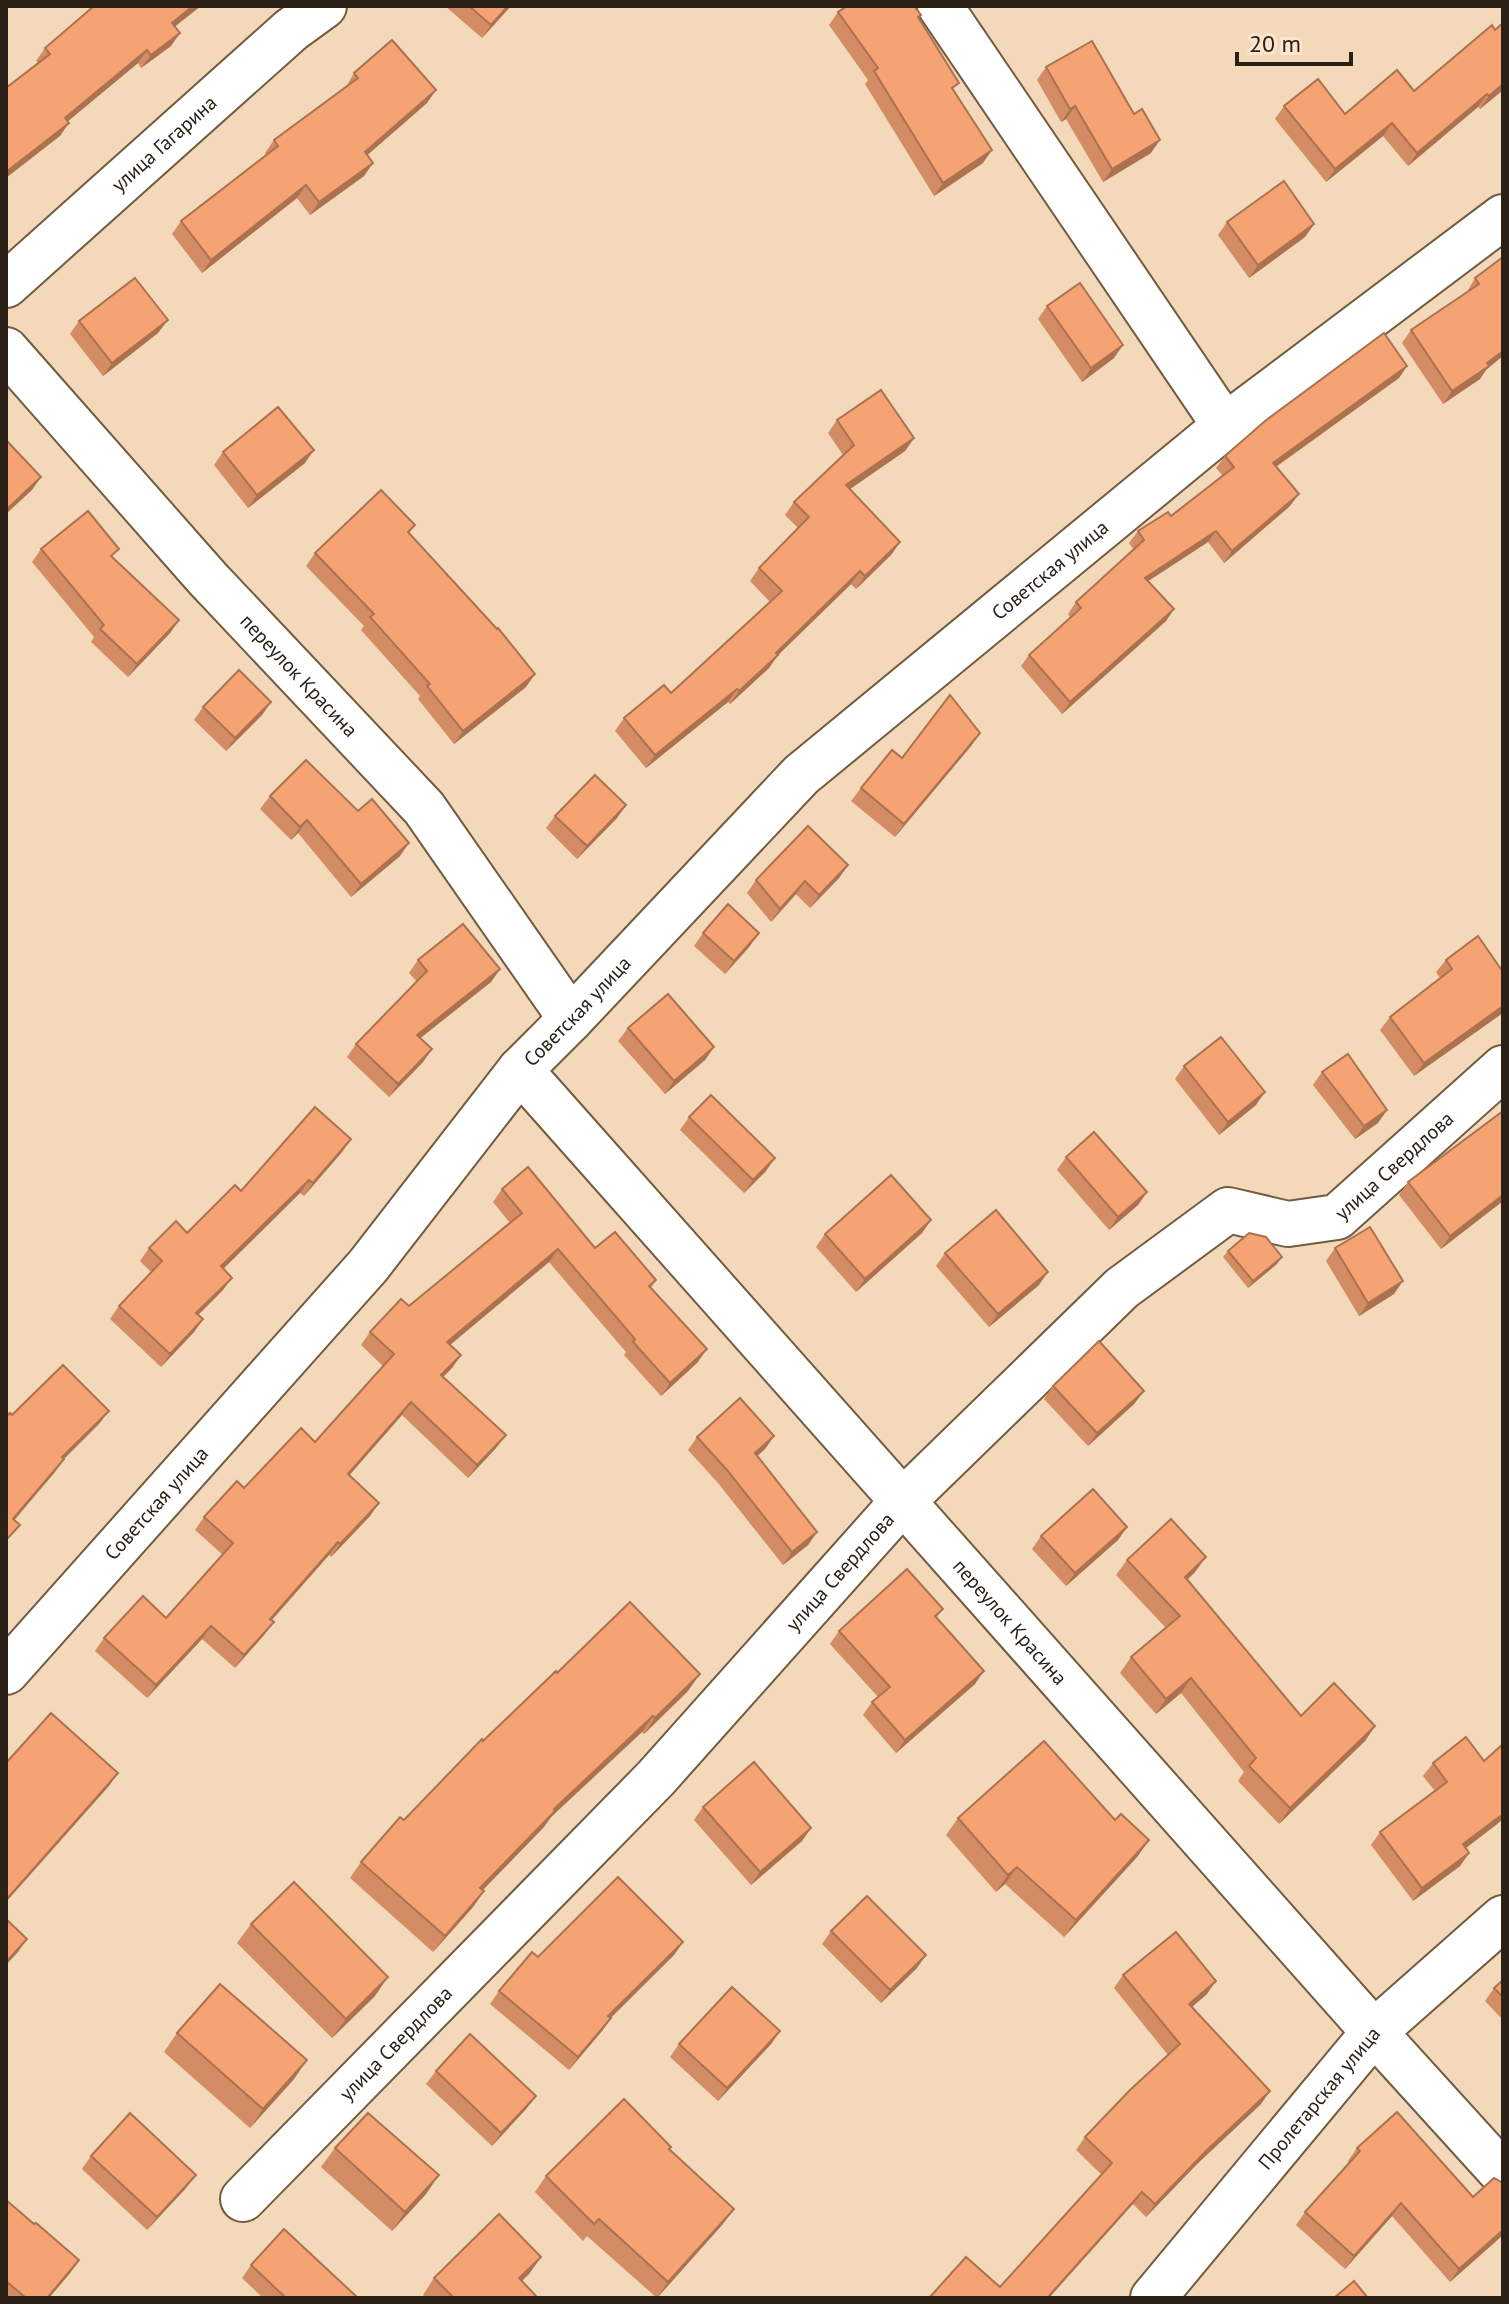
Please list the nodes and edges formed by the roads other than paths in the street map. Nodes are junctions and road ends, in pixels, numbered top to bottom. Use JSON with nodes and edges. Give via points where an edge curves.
{"nodes":[{"id":1,"x":324,"y":6,"type":"edge"},
{"id":2,"x":940,"y":6,"type":"edge"},
{"id":3,"x":1503,"y":217,"type":"edge"},
{"id":4,"x":6,"y":285,"type":"edge"},
{"id":5,"x":6,"y":350,"type":"edge"},
{"id":6,"x":1225,"y":426,"type":"junction"},
{"id":7,"x":571,"y":1019,"type":"junction"},
{"id":8,"x":1503,"y":1068,"type":"edge"},
{"id":9,"x":520,"y":1070,"type":"junction"},
{"id":10,"x":904,"y":1500,"type":"junction"},
{"id":11,"x":6,"y":1672,"type":"edge"},
{"id":12,"x":1503,"y":1918,"type":"edge"},
{"id":13,"x":1374,"y":2032,"type":"junction"},
{"id":14,"x":1503,"y":2174,"type":"edge"},
{"id":15,"x":243,"y":2199,"type":"dead end"},
{"id":16,"x":1153,"y":2298,"type":"edge"}],
"edges":[{"from":1,"to":4,"type":"street","name":"улица Гагарина"},
{"from":2,"to":6,"type":"street"},
{"from":3,"to":6,"type":"street","name":"Советская улица"},
{"from":5,"to":7,"type":"street","name":"переулок Красина","via":[[208,579],[424,808]]},
{"from":6,"to":7,"type":"street","name":"Советская улица","via":[[801,775]]},
{"from":7,"to":9,"type":"street","name":"Советская улица"},
{"from":8,"to":10,"type":"street","name":"улица Свердлова","via":[[1337,1217],[1288,1224],[1228,1210],[1122,1288]]},
{"from":9,"to":10,"type":"street","name":"переулок Красина"},
{"from":9,"to":11,"type":"street","name":"Советская улица","via":[[368,1266]]},
{"from":10,"to":13,"type":"street","name":"переулок Красина"},
{"from":10,"to":15,"type":"street","name":"улица Свердлова","via":[[656,1778]]},
{"from":12,"to":13,"type":"street","name":"Пролетарская улица"},
{"from":13,"to":14,"type":"street","name":"переулок Красина"},
{"from":13,"to":16,"type":"street","name":"Пролетарская улица"}]}
